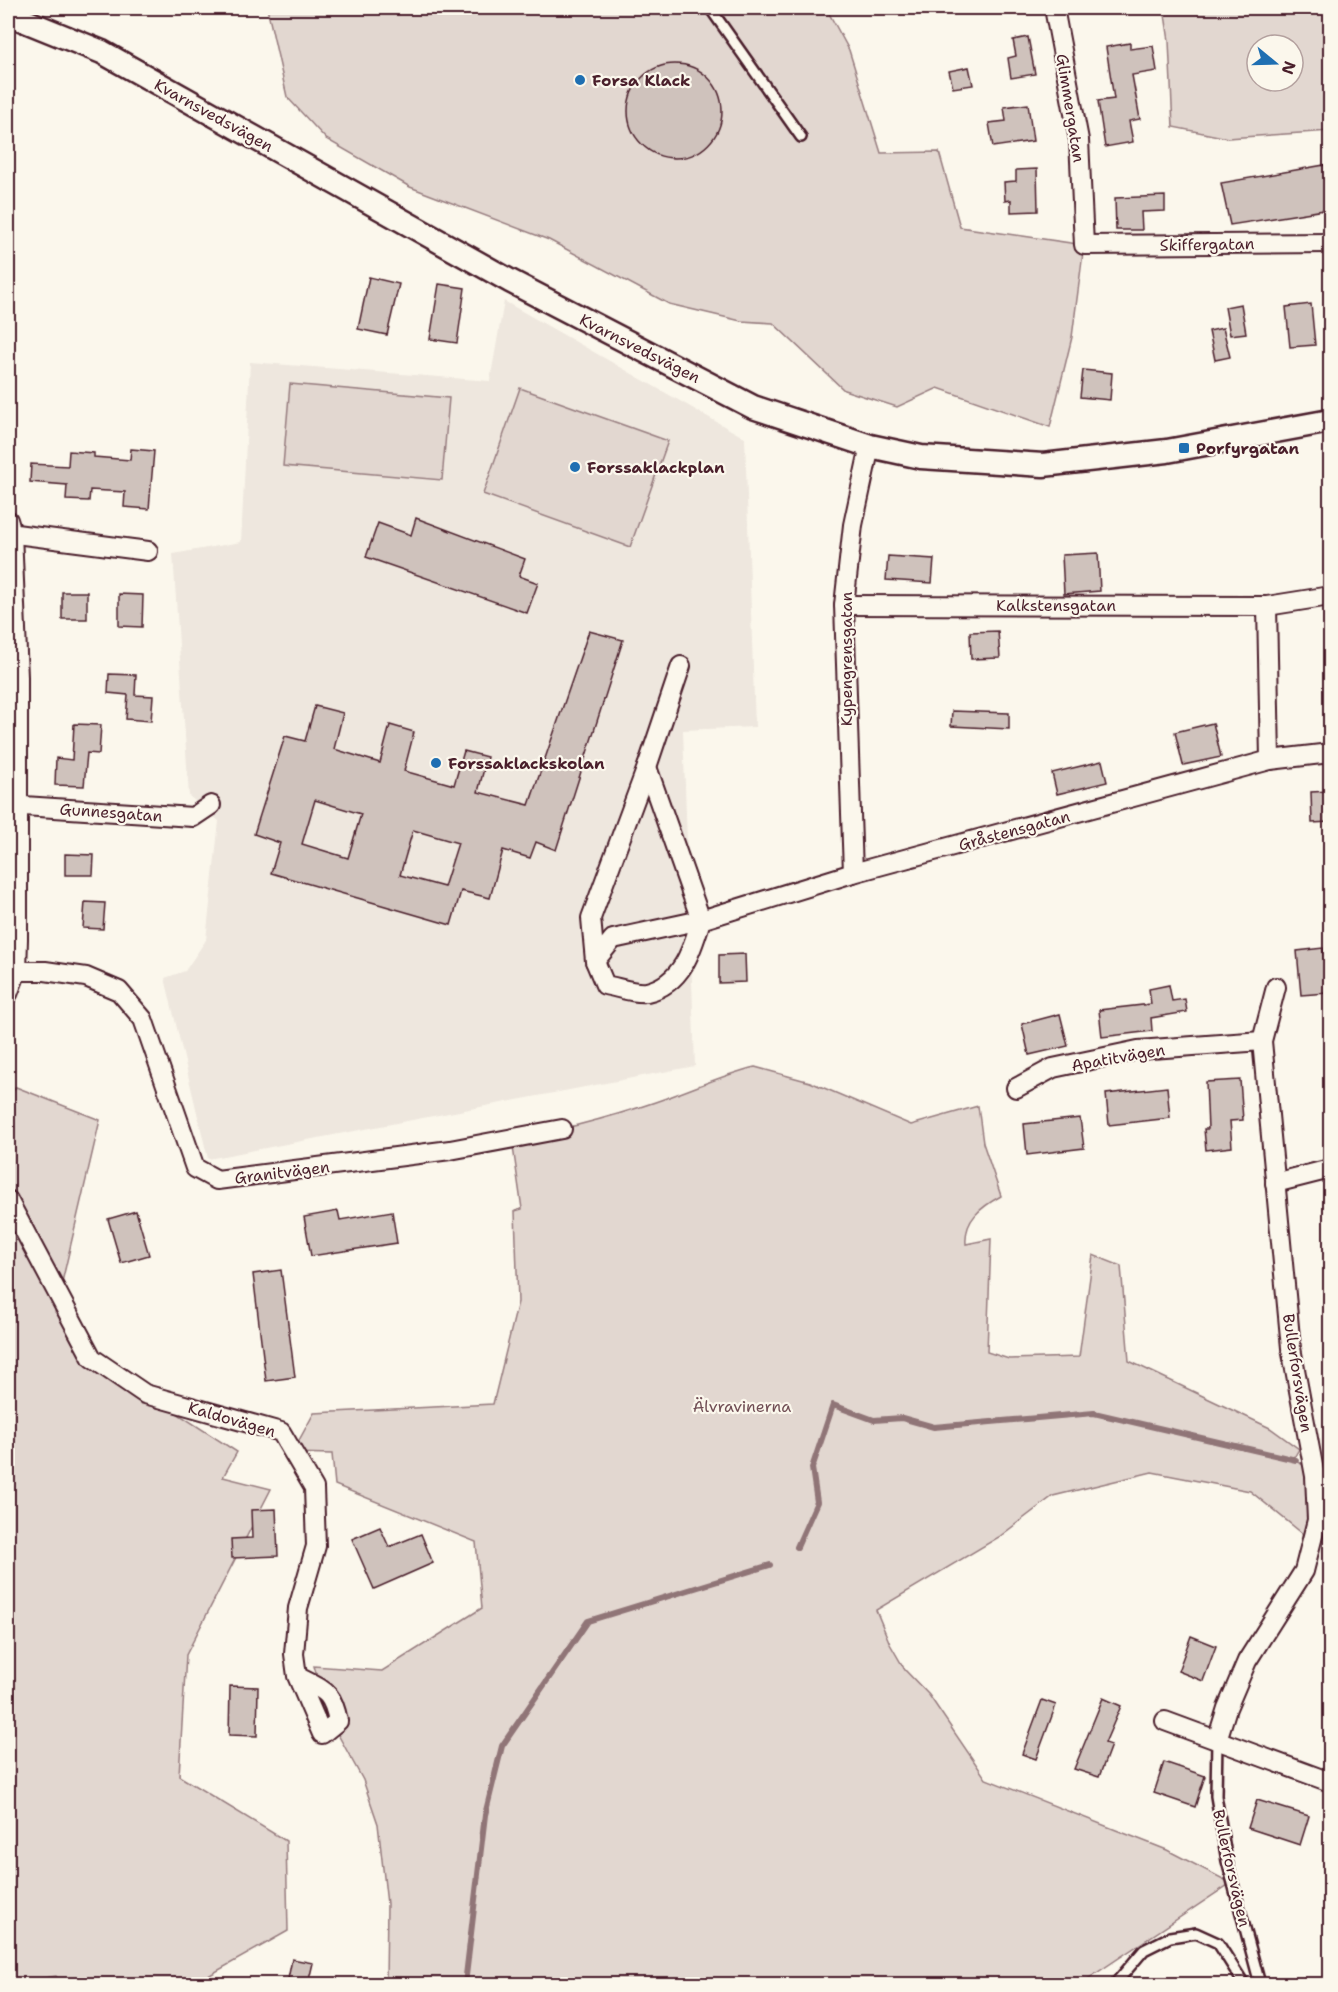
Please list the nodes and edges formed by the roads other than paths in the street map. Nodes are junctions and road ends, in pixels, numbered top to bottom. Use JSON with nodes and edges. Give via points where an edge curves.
{"nodes":[{"id":1,"x":710,"y":8,"type":"edge"},
{"id":2,"x":1054,"y":8,"type":"edge"},
{"id":3,"x":8,"y":14,"type":"edge"},
{"id":4,"x":801,"y":137,"type":"dead end"},
{"id":5,"x":1330,"y":243,"type":"edge"},
{"id":6,"x":1084,"y":245,"type":"joint"},
{"id":7,"x":1330,"y":421,"type":"edge"},
{"id":8,"x":870,"y":446,"type":"junction"},
{"id":9,"x":9,"y":529,"type":"edge"},
{"id":10,"x":148,"y":550,"type":"dead end"},
{"id":11,"x":1330,"y":596,"type":"edge"},
{"id":12,"x":844,"y":605,"type":"junction"},
{"id":13,"x":1267,"y":606,"type":"junction"},
{"id":14,"x":681,"y":666,"type":"dead end"},
{"id":15,"x":1330,"y":753,"type":"edge"},
{"id":16,"x":1270,"y":760,"type":"junction"},
{"id":17,"x":647,"y":767,"type":"junction"},
{"id":18,"x":12,"y":805,"type":"edge"},
{"id":19,"x":211,"y":805,"type":"dead end"},
{"id":20,"x":853,"y":873,"type":"junction"},
{"id":21,"x":701,"y":920,"type":"junction"},
{"id":22,"x":595,"y":961,"type":"junction"},
{"id":23,"x":12,"y":973,"type":"edge"},
{"id":24,"x":1276,"y":987,"type":"dead end"},
{"id":25,"x":8,"y":994,"type":"edge"},
{"id":26,"x":1262,"y":1041,"type":"junction"},
{"id":27,"x":1016,"y":1088,"type":"dead end"},
{"id":28,"x":561,"y":1129,"type":"dead end"},
{"id":29,"x":1330,"y":1169,"type":"edge"},
{"id":30,"x":1275,"y":1183,"type":"junction"},
{"id":31,"x":8,"y":1200,"type":"edge"},
{"id":32,"x":1165,"y":1721,"type":"dead end"},
{"id":33,"x":322,"y":1734,"type":"dead end"},
{"id":34,"x":1217,"y":1740,"type":"junction"},
{"id":35,"x":1330,"y":1782,"type":"edge"},
{"id":36,"x":1120,"y":1982,"type":"edge"},
{"id":37,"x":1244,"y":1984,"type":"edge"},
{"id":38,"x":1260,"y":1984,"type":"edge"}],
"edges":[{"from":1,"to":4,"type":"lane"},
{"from":2,"to":6,"type":"street","name":"Glimmergatan","via":[[1079,140]]},
{"from":3,"to":8,"type":"street","name":"Kvarnsvedsvägen","via":[[102,52],[510,281],[753,407]]},
{"from":5,"to":6,"type":"street","name":"Skiffergatan"},
{"from":7,"to":8,"type":"street","name":"Kvarnsvedsvägen","via":[[1167,451],[1043,465],[921,457]]},
{"from":8,"to":12,"type":"street","name":"Kypengrensgatan","via":[[853,525]]},
{"from":9,"to":10,"type":"street"},
{"from":9,"to":18,"type":"street","via":[[18,676]]},
{"from":11,"to":13,"type":"street","name":"Kalkstensgatan"},
{"from":12,"to":13,"type":"street","name":"Kalkstensgatan"},
{"from":12,"to":20,"type":"street","name":"Kypengrensgatan"},
{"from":13,"to":16,"type":"street"},
{"from":14,"to":17,"type":"street"},
{"from":15,"to":16,"type":"street","name":"Gråstensgatan"},
{"from":16,"to":20,"type":"street","name":"Gråstensgatan"},
{"from":17,"to":21,"type":"street"},
{"from":17,"to":22,"type":"street","via":[[591,918]]},
{"from":18,"to":19,"type":"street","name":"Gunnesgatan","via":[[193,817]]},
{"from":18,"to":23,"type":"street"},
{"from":20,"to":21,"type":"street","name":"Gråstensgatan"},
{"from":21,"to":22,"type":"street","name":"Gråstensgatan","via":[[613,939]]},
{"from":21,"to":22,"type":"street","via":[[692,952],[672,981],[646,993],[605,985]]},
{"from":23,"to":25,"type":"street"},
{"from":23,"to":28,"type":"street","name":"Granitvägen","via":[[45,971],[86,977],[119,991],[143,1019],[195,1168],[217,1180],[450,1150]]},
{"from":24,"to":26,"type":"street","name":"Bullerforsvägen"},
{"from":26,"to":27,"type":"street","name":"Apatitvägen","via":[[1138,1050],[1053,1068]]},
{"from":26,"to":30,"type":"street","name":"Bullerforsvägen"},
{"from":29,"to":30,"type":"street"},
{"from":30,"to":34,"type":"street","name":"Bullerforsvägen","via":[[1291,1348],[1315,1476],[1317,1520],[1304,1571],[1247,1660]]},
{"from":31,"to":33,"type":"street","name":"Kaldovägen","via":[[92,1358],[145,1394],[281,1432],[314,1488],[316,1546],[298,1608],[294,1654],[297,1676],[334,1700],[338,1721]]},
{"from":32,"to":34,"type":"street"},
{"from":34,"to":35,"type":"street"},
{"from":34,"to":38,"type":"lane","name":"Bullerforsvägen","via":[[1216,1796],[1227,1861]]},
{"from":36,"to":37,"type":"lane","via":[[1144,1950],[1170,1936],[1196,1933],[1218,1943]]}]}
